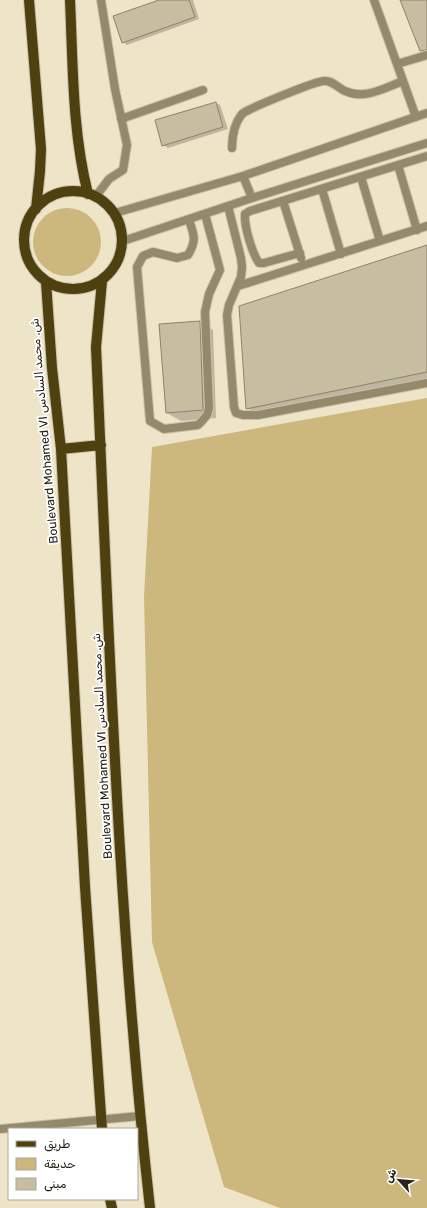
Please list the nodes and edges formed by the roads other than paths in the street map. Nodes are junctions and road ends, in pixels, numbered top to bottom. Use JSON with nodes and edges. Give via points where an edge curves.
{"nodes":[{"id":1,"x":29,"y":0,"type":"edge"},
{"id":2,"x":70,"y":0,"type":"edge"},
{"id":3,"x":101,"y":0,"type":"edge"},
{"id":4,"x":374,"y":0,"type":"edge"},
{"id":5,"x":427,"y":55,"type":"edge"},
{"id":6,"x":397,"y":64,"type":"junction"},
{"id":7,"x":403,"y":80,"type":"junction"},
{"id":8,"x":203,"y":90,"type":"dead end"},
{"id":9,"x":427,"y":113,"type":"edge"},
{"id":10,"x":416,"y":117,"type":"junction"},
{"id":11,"x":121,"y":118,"type":"junction"},
{"id":12,"x":427,"y":143,"type":"edge"},
{"id":13,"x":232,"y":148,"type":"dead end"},
{"id":14,"x":427,"y":156,"type":"edge"},
{"id":15,"x":398,"y":165,"type":"junction"},
{"id":16,"x":243,"y":176,"type":"junction"},
{"id":17,"x":360,"y":176,"type":"junction"},
{"id":18,"x":322,"y":189,"type":"junction"},
{"id":19,"x":92,"y":195,"type":"junction"},
{"id":20,"x":252,"y":198,"type":"junction"},
{"id":21,"x":283,"y":201,"type":"junction"},
{"id":22,"x":228,"y":206,"type":"junction"},
{"id":23,"x":36,"y":209,"type":"junction"},
{"id":24,"x":115,"y":213,"type":"junction"},
{"id":25,"x":205,"y":214,"type":"junction"},
{"id":26,"x":189,"y":220,"type":"junction"},
{"id":27,"x":427,"y":226,"type":"edge"},
{"id":28,"x":417,"y":230,"type":"junction"},
{"id":29,"x":123,"y":241,"type":"junction"},
{"id":30,"x":380,"y":241,"type":"junction"},
{"id":31,"x":300,"y":253,"type":"junction"},
{"id":32,"x":341,"y":254,"type":"junction"},
{"id":33,"x":304,"y":266,"type":"junction"},
{"id":34,"x":102,"y":281,"type":"junction"},
{"id":35,"x":46,"y":282,"type":"junction"},
{"id":36,"x":238,"y":286,"type":"junction"},
{"id":37,"x":427,"y":383,"type":"edge"},
{"id":38,"x":101,"y":445,"type":"junction"},
{"id":39,"x":61,"y":449,"type":"junction"},
{"id":40,"x":140,"y":1116,"type":"junction"},
{"id":41,"x":101,"y":1124,"type":"edge"},
{"id":42,"x":20,"y":1128,"type":"edge"},
{"id":43,"x":150,"y":1208,"type":"edge"}],
"edges":[{"from":1,"to":23,"type":"main road","via":[[41,149]]},
{"from":2,"to":19,"type":"main road","via":[[78,144],[81,169]]},
{"from":3,"to":11,"type":"street"},
{"from":4,"to":6,"type":"street"},
{"from":5,"to":6,"type":"street"},
{"from":6,"to":7,"type":"street"},
{"from":7,"to":10,"type":"street"},
{"from":7,"to":13,"type":"street","via":[[366,94],[351,94],[327,81],[305,87],[244,112],[235,126]]},
{"from":8,"to":11,"type":"street"},
{"from":9,"to":10,"type":"street"},
{"from":10,"to":16,"type":"street"},
{"from":11,"to":19,"type":"street","via":[[127,145],[123,170]]},
{"from":12,"to":20,"type":"street"},
{"from":14,"to":15,"type":"street"},
{"from":15,"to":17,"type":"street"},
{"from":15,"to":28,"type":"street"},
{"from":16,"to":20,"type":"street"},
{"from":16,"to":24,"type":"street"},
{"from":17,"to":18,"type":"street"},
{"from":17,"to":30,"type":"street"},
{"from":18,"to":21,"type":"street"},
{"from":18,"to":32,"type":"street"},
{"from":19,"to":23,"type":"main road","via":[[80,191],[63,192],[48,198]]},
{"from":19,"to":24,"type":"main road"},
{"from":20,"to":22,"type":"street"},
{"from":21,"to":31,"type":"street"},
{"from":21,"to":31,"type":"street","via":[[245,214],[244,221],[255,257],[259,263],[264,263]]},
{"from":22,"to":25,"type":"street"},
{"from":22,"to":36,"type":"street","via":[[241,258],[241,277]]},
{"from":23,"to":35,"type":"main road","via":[[27,223],[24,239],[26,256],[34,270]]},
{"from":24,"to":29,"type":"main road"},
{"from":25,"to":26,"type":"street"},
{"from":25,"to":26,"type":"street","via":[[220,270],[209,294],[205,312],[209,408],[207,415],[198,425],[164,429],[150,421],[137,267],[143,256],[153,252],[177,258],[188,254],[194,245],[194,234]]},
{"from":26,"to":29,"type":"street"},
{"from":27,"to":28,"type":"street"},
{"from":28,"to":30,"type":"street"},
{"from":29,"to":34,"type":"main road","via":[[117,264]]},
{"from":30,"to":32,"type":"street"},
{"from":31,"to":33,"type":"street"},
{"from":32,"to":33,"type":"street"},
{"from":33,"to":36,"type":"street"},
{"from":34,"to":35,"type":"main road","via":[[84,289],[64,289]]},
{"from":34,"to":38,"type":"main road","name":"Boulevard Mohamed VI ش. محمد السادس","via":[[96,347]]},
{"from":35,"to":39,"type":"main road","name":"Boulevard Mohamed VI ش. محمد السادس"},
{"from":36,"to":37,"type":"street","via":[[227,315],[236,414],[258,415]]},
{"from":38,"to":39,"type":"main road"},
{"from":38,"to":40,"type":"main road","name":"Boulevard Mohamed VI ش. محمد السادس","via":[[122,885]]},
{"from":39,"to":41,"type":"main road","name":"Boulevard Mohamed VI ش. محمد السادس"},
{"from":40,"to":41,"type":"street"},
{"from":40,"to":43,"type":"main road","name":"Boulevard Mohamed VI ش. محمد السادس"},
{"from":41,"to":42,"type":"street"}]}
